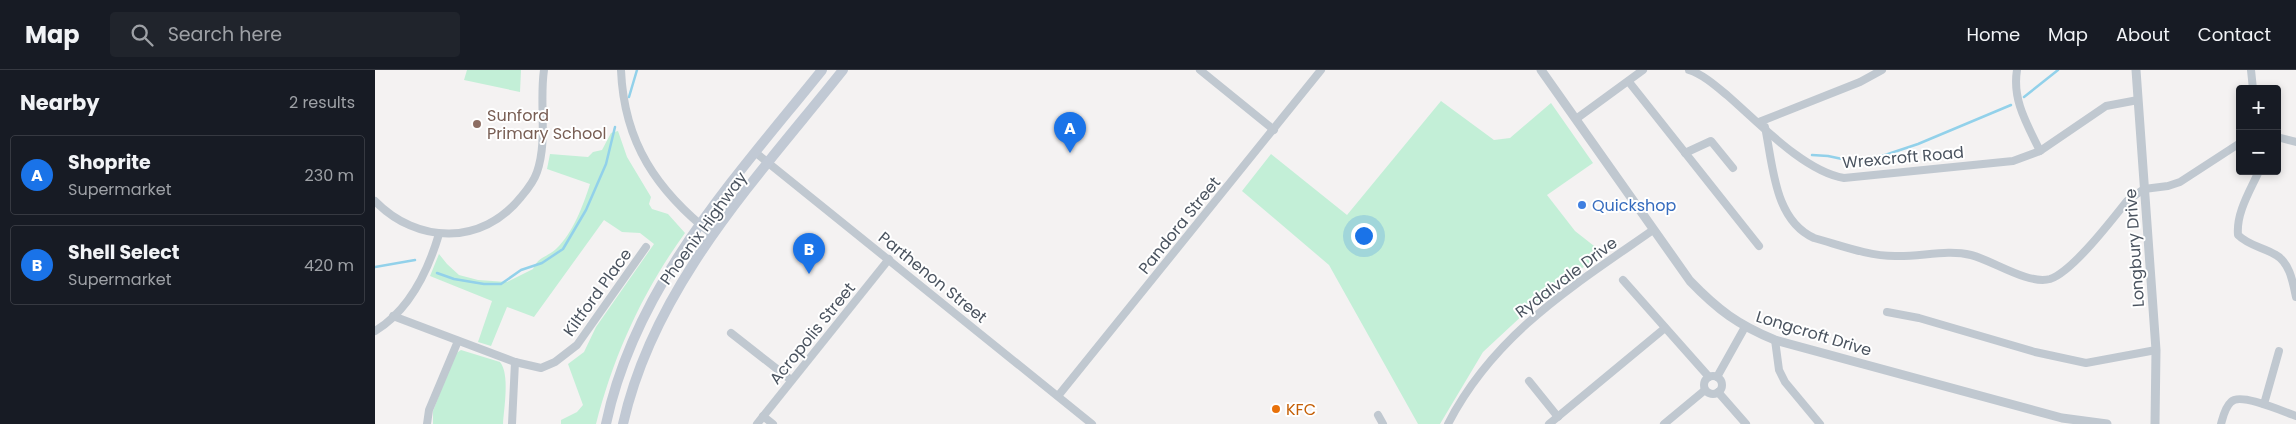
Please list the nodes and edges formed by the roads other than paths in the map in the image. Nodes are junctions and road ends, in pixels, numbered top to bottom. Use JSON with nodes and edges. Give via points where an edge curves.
{"nodes":[{"id":1,"x":544,"y":70,"type":"edge"},
{"id":2,"x":621,"y":70,"type":"edge"},
{"id":3,"x":822,"y":70,"type":"edge"},
{"id":4,"x":843,"y":70,"type":"edge"},
{"id":5,"x":1200,"y":70,"type":"edge"},
{"id":6,"x":1321,"y":70,"type":"edge"},
{"id":7,"x":1541,"y":70,"type":"edge"},
{"id":8,"x":1642,"y":70,"type":"edge"},
{"id":9,"x":1689,"y":70,"type":"edge"},
{"id":10,"x":1882,"y":70,"type":"edge"},
{"id":11,"x":2017,"y":70,"type":"edge"},
{"id":12,"x":2136,"y":70,"type":"edge"},
{"id":13,"x":2251,"y":70,"type":"edge"},
{"id":14,"x":1629,"y":82,"type":"junction"},
{"id":15,"x":2253,"y":85,"type":"edge"},
{"id":16,"x":2138,"y":100,"type":"junction"},
{"id":17,"x":1575,"y":119,"type":"junction"},
{"id":18,"x":1762,"y":125,"type":"junction"},
{"id":19,"x":1274,"y":130,"type":"junction"},
{"id":20,"x":2281,"y":138,"type":"edge"},
{"id":21,"x":2296,"y":142,"type":"edge"},
{"id":22,"x":2236,"y":146,"type":"edge"},
{"id":23,"x":2040,"y":151,"type":"junction"},
{"id":24,"x":756,"y":152,"type":"junction"},
{"id":25,"x":1685,"y":153,"type":"junction"},
{"id":26,"x":769,"y":163,"type":"junction"},
{"id":27,"x":1733,"y":168,"type":"dead end"},
{"id":28,"x":2257,"y":175,"type":"edge"},
{"id":29,"x":2145,"y":189,"type":"junction"},
{"id":30,"x":375,"y":201,"type":"edge"},
{"id":31,"x":700,"y":225,"type":"junction"},
{"id":32,"x":1653,"y":230,"type":"junction"},
{"id":33,"x":439,"y":234,"type":"junction"},
{"id":34,"x":713,"y":235,"type":"junction"},
{"id":35,"x":1759,"y":246,"type":"dead end"},
{"id":36,"x":646,"y":247,"type":"dead end"},
{"id":37,"x":889,"y":259,"type":"junction"},
{"id":38,"x":1623,"y":280,"type":"dead end"},
{"id":39,"x":2296,"y":297,"type":"edge"},
{"id":40,"x":1887,"y":312,"type":"dead end"},
{"id":41,"x":393,"y":316,"type":"junction"},
{"id":42,"x":1745,"y":327,"type":"junction"},
{"id":43,"x":1665,"y":328,"type":"junction"},
{"id":44,"x":375,"y":331,"type":"edge"},
{"id":45,"x":731,"y":333,"type":"dead end"},
{"id":46,"x":1775,"y":340,"type":"junction"},
{"id":47,"x":458,"y":341,"type":"junction"},
{"id":48,"x":2156,"y":350,"type":"junction"},
{"id":49,"x":2279,"y":351,"type":"dead end"},
{"id":50,"x":515,"y":362,"type":"junction"},
{"id":51,"x":1713,"y":377,"type":"junction"},
{"id":52,"x":791,"y":380,"type":"junction"},
{"id":53,"x":1529,"y":380,"type":"dead end"},
{"id":54,"x":1705,"y":390,"type":"junction"},
{"id":55,"x":1719,"y":392,"type":"junction"},
{"id":56,"x":1057,"y":396,"type":"junction"},
{"id":57,"x":2264,"y":404,"type":"junction"},
{"id":58,"x":1379,"y":415,"type":"dead end"},
{"id":59,"x":763,"y":416,"type":"junction"},
{"id":60,"x":2296,"y":416,"type":"edge"},
{"id":61,"x":1559,"y":417,"type":"junction"},
{"id":62,"x":427,"y":424,"type":"edge"},
{"id":63,"x":512,"y":424,"type":"edge"},
{"id":64,"x":606,"y":424,"type":"edge"},
{"id":65,"x":623,"y":424,"type":"edge"},
{"id":66,"x":757,"y":424,"type":"edge"},
{"id":67,"x":773,"y":424,"type":"edge"},
{"id":68,"x":1093,"y":424,"type":"edge"},
{"id":69,"x":1383,"y":424,"type":"edge"},
{"id":70,"x":1448,"y":424,"type":"edge"},
{"id":71,"x":1549,"y":424,"type":"edge"},
{"id":72,"x":1664,"y":424,"type":"edge"},
{"id":73,"x":1746,"y":424,"type":"edge"},
{"id":74,"x":1820,"y":424,"type":"edge"},
{"id":75,"x":2107,"y":424,"type":"edge"},
{"id":76,"x":2155,"y":424,"type":"edge"},
{"id":77,"x":2221,"y":424,"type":"edge"}],
"edges":[{"from":1,"to":33,"type":"street","via":[[541,151],[537,173],[529,188],[513,207],[495,220],[461,233]]},
{"from":2,"to":31,"type":"street","via":[[633,137],[653,174],[676,203]]},
{"from":3,"to":24,"type":"main road","name":"Phoenix Highway"},
{"from":4,"to":26,"type":"main road","name":"Phoenix Highway"},
{"from":5,"to":19,"type":"street"},
{"from":6,"to":19,"type":"street","name":"Pandora Street"},
{"from":7,"to":17,"type":"street","name":"Longcroft Drive"},
{"from":8,"to":14,"type":"street"},
{"from":9,"to":18,"type":"street","name":"Wrexcroft Road","via":[[1707,80]]},
{"from":10,"to":18,"type":"street"},
{"from":11,"to":23,"type":"street","via":[[2015,81],[2020,108]]},
{"from":12,"to":16,"type":"street","name":"Longbury Drive"},
{"from":13,"to":15,"type":"street"},
{"from":14,"to":17,"type":"street"},
{"from":14,"to":25,"type":"street"},
{"from":16,"to":23,"type":"street","name":"Wrexcroft Road","via":[[2106,106]]},
{"from":16,"to":29,"type":"street","name":"Longbury Drive"},
{"from":17,"to":32,"type":"street","name":"Longcroft Drive"},
{"from":18,"to":23,"type":"street","name":"Wrexcroft Road","via":[[1812,167],[1844,178],[2013,161]]},
{"from":18,"to":29,"type":"street","via":[[1783,205],[1796,228],[1814,238],[1880,255],[1963,254],[2028,277],[2049,279],[2069,267],[2127,201]]},
{"from":19,"to":56,"type":"street","name":"Pandora Street"},
{"from":20,"to":21,"type":"street"},
{"from":22,"to":29,"type":"street","via":[[2180,182]]},
{"from":24,"to":26,"type":"street","name":"Parthenon Street"},
{"from":24,"to":31,"type":"main road","name":"Phoenix Highway"},
{"from":25,"to":27,"type":"street","via":[[1711,141]]},
{"from":25,"to":35,"type":"street"},
{"from":26,"to":34,"type":"main road","name":"Phoenix Highway"},
{"from":26,"to":37,"type":"street","name":"Parthenon Street"},
{"from":28,"to":39,"type":"street","via":[[2240,212],[2238,235],[2246,243],[2282,261],[2291,277]]},
{"from":29,"to":48,"type":"street","name":"Longbury Drive"},
{"from":30,"to":33,"type":"street","via":[[406,225]]},
{"from":31,"to":34,"type":"street"},
{"from":31,"to":64,"type":"main road","name":"Phoenix Highway","via":[[668,272],[640,324],[622,368]]},
{"from":32,"to":42,"type":"street","name":"Longcroft Drive","via":[[1708,300]]},
{"from":32,"to":70,"type":"street","name":"Rydalvale Drive","via":[[1577,282],[1526,323],[1476,377]]},
{"from":33,"to":41,"type":"street","via":[[430,263],[416,290]]},
{"from":34,"to":65,"type":"main road","name":"Phoenix Highway","via":[[679,284],[650,341]]},
{"from":36,"to":50,"type":"street","name":"Kiltford Place","via":[[577,345],[541,368]]},
{"from":37,"to":52,"type":"street","name":"Acropolis Street"},
{"from":37,"to":56,"type":"street","name":"Parthenon Street"},
{"from":38,"to":43,"type":"street"},
{"from":40,"to":48,"type":"street","via":[[2086,363]]},
{"from":41,"to":44,"type":"street"},
{"from":41,"to":47,"type":"street","name":"Kiltford Place"},
{"from":42,"to":46,"type":"street","name":"Longcroft Drive"},
{"from":42,"to":51,"type":"street"},
{"from":43,"to":51,"type":"street"},
{"from":43,"to":61,"type":"street"},
{"from":45,"to":52,"type":"street"},
{"from":46,"to":74,"type":"street","via":[[1779,370],[1785,382]]},
{"from":46,"to":75,"type":"street","name":"Longcroft Drive","via":[[2062,418]]},
{"from":47,"to":50,"type":"street","name":"Kiltford Place"},
{"from":47,"to":62,"type":"street","via":[[429,410]]},
{"from":48,"to":76,"type":"street","name":"Longbury Drive"},
{"from":49,"to":57,"type":"street"},
{"from":50,"to":63,"type":"street"},
{"from":51,"to":54,"type":"street","via":[[1704,384]]},
{"from":51,"to":55,"type":"street","via":[[1722,384]]},
{"from":52,"to":59,"type":"street","name":"Acropolis Street"},
{"from":53,"to":61,"type":"street"},
{"from":54,"to":55,"type":"street","via":[[1713,394]]},
{"from":54,"to":72,"type":"street"},
{"from":55,"to":73,"type":"street"},
{"from":56,"to":68,"type":"street","name":"Parthenon Street"},
{"from":57,"to":60,"type":"street"},
{"from":57,"to":77,"type":"street","via":[[2232,400]]},
{"from":58,"to":69,"type":"street"},
{"from":59,"to":66,"type":"street","name":"Acropolis Street"},
{"from":59,"to":67,"type":"street"},
{"from":61,"to":71,"type":"street"}]}
